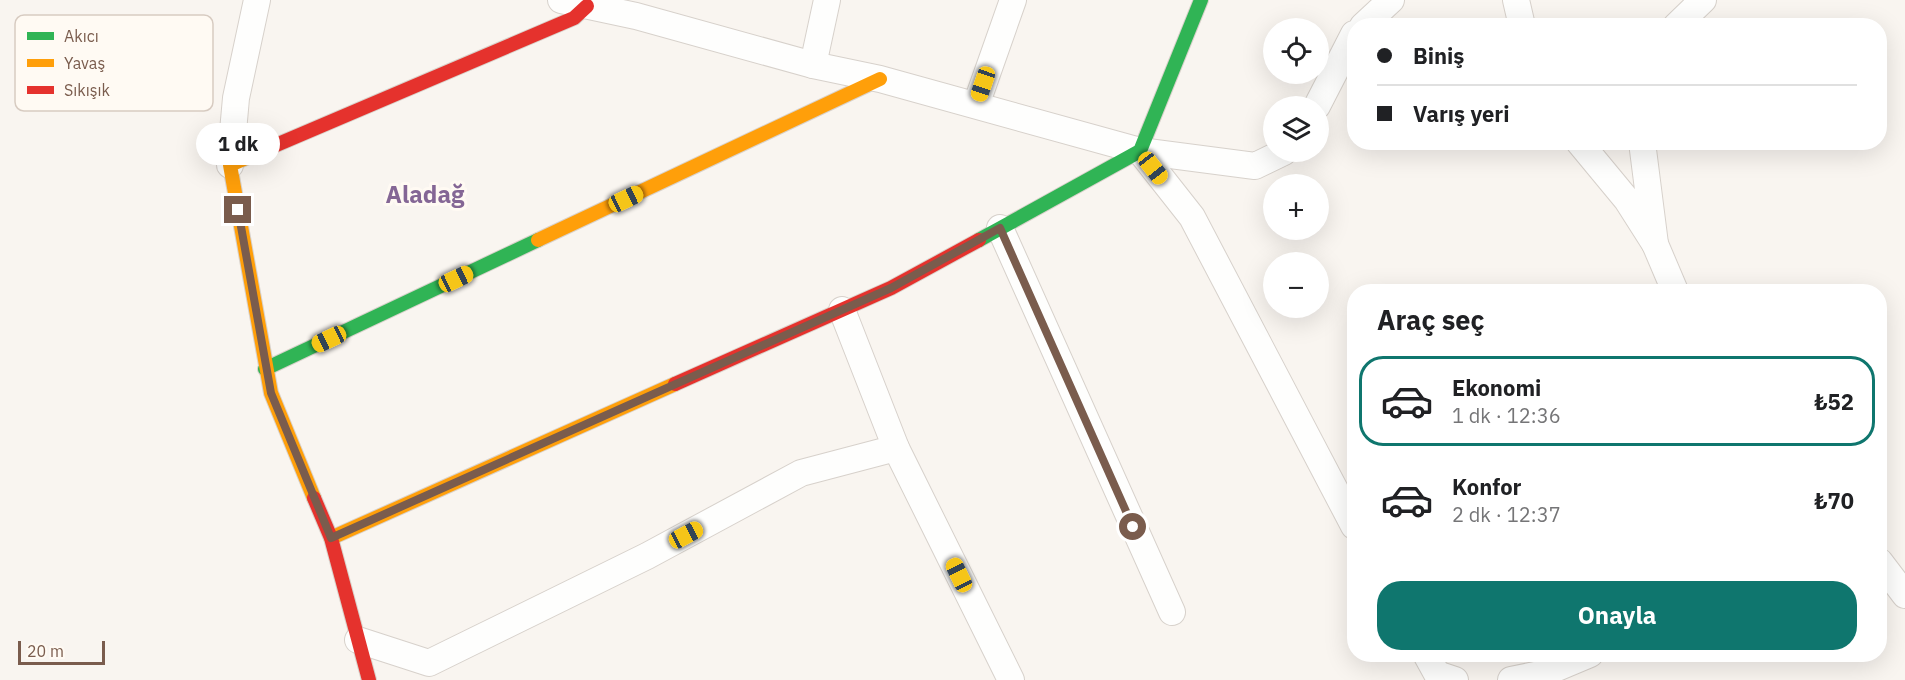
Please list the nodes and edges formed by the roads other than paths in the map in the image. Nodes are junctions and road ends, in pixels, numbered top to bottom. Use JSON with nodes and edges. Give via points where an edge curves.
{"nodes":[{"id":1,"x":257,"y":0,"type":"edge"},
{"id":2,"x":561,"y":0,"type":"edge"},
{"id":3,"x":827,"y":0,"type":"edge"},
{"id":4,"x":1013,"y":0,"type":"edge"},
{"id":5,"x":1201,"y":0,"type":"edge"},
{"id":6,"x":1391,"y":0,"type":"edge"},
{"id":7,"x":1516,"y":0,"type":"edge"},
{"id":8,"x":1703,"y":0,"type":"edge"},
{"id":9,"x":587,"y":6,"type":"junction"},
{"id":10,"x":638,"y":8,"type":"edge"},
{"id":11,"x":1372,"y":18,"type":"edge"},
{"id":12,"x":1520,"y":18,"type":"edge"},
{"id":13,"x":1684,"y":18,"type":"edge"},
{"id":14,"x":1347,"y":48,"type":"edge"},
{"id":15,"x":813,"y":65,"type":"junction"},
{"id":16,"x":880,"y":79,"type":"junction"},
{"id":17,"x":1322,"y":96,"type":"edge"},
{"id":18,"x":976,"y":105,"type":"junction"},
{"id":19,"x":1586,"y":150,"type":"edge"},
{"id":20,"x":1643,"y":150,"type":"edge"},
{"id":21,"x":1140,"y":151,"type":"junction"},
{"id":22,"x":1263,"y":162,"type":"edge"},
{"id":23,"x":231,"y":165,"type":"junction"},
{"id":24,"x":1000,"y":228,"type":"junction"},
{"id":25,"x":1655,"y":244,"type":"junction"},
{"id":26,"x":1672,"y":284,"type":"edge"},
{"id":27,"x":842,"y":310,"type":"junction"},
{"id":28,"x":265,"y":369,"type":"junction"},
{"id":29,"x":896,"y":448,"type":"junction"},
{"id":30,"x":1347,"y":513,"type":"edge"},
{"id":31,"x":331,"y":538,"type":"junction"},
{"id":32,"x":1887,"y":572,"type":"edge"},
{"id":33,"x":1905,"y":596,"type":"edge"},
{"id":34,"x":1172,"y":612,"type":"dead end"},
{"id":35,"x":358,"y":640,"type":"junction"},
{"id":36,"x":1430,"y":662,"type":"edge"},
{"id":37,"x":1571,"y":662,"type":"edge"},
{"id":38,"x":369,"y":680,"type":"edge"},
{"id":39,"x":1011,"y":680,"type":"edge"},
{"id":40,"x":1455,"y":680,"type":"edge"},
{"id":41,"x":1511,"y":680,"type":"edge"}],
"edges":[{"from":1,"to":23,"type":"street","via":[[236,98]]},
{"from":2,"to":9,"type":"street"},
{"from":3,"to":15,"type":"street"},
{"from":4,"to":18,"type":"street"},
{"from":5,"to":21,"type":"street"},
{"from":6,"to":11,"type":"street"},
{"from":7,"to":12,"type":"street"},
{"from":8,"to":13,"type":"street"},
{"from":9,"to":10,"type":"street"},
{"from":9,"to":23,"type":"street","via":[[574,18]]},
{"from":10,"to":15,"type":"street"},
{"from":14,"to":17,"type":"street"},
{"from":15,"to":16,"type":"street"},
{"from":16,"to":18,"type":"street"},
{"from":16,"to":28,"type":"street"},
{"from":18,"to":21,"type":"street"},
{"from":19,"to":25,"type":"street","via":[[1627,200]]},
{"from":20,"to":25,"type":"street"},
{"from":21,"to":22,"type":"street","via":[[1255,166]]},
{"from":21,"to":24,"type":"street"},
{"from":21,"to":30,"type":"street","via":[[1192,217]]},
{"from":23,"to":28,"type":"street"},
{"from":24,"to":27,"type":"street","via":[[891,288]]},
{"from":24,"to":34,"type":"street"},
{"from":25,"to":26,"type":"street"},
{"from":27,"to":29,"type":"street"},
{"from":27,"to":31,"type":"street"},
{"from":28,"to":31,"type":"street","via":[[271,393]]},
{"from":29,"to":35,"type":"street","via":[[801,473],[647,556],[429,663]]},
{"from":29,"to":39,"type":"street"},
{"from":31,"to":35,"type":"street"},
{"from":32,"to":33,"type":"street"},
{"from":35,"to":38,"type":"street"},
{"from":36,"to":40,"type":"street","via":[[1437,674]]},
{"from":37,"to":41,"type":"street","via":[[1545,673]]}]}
